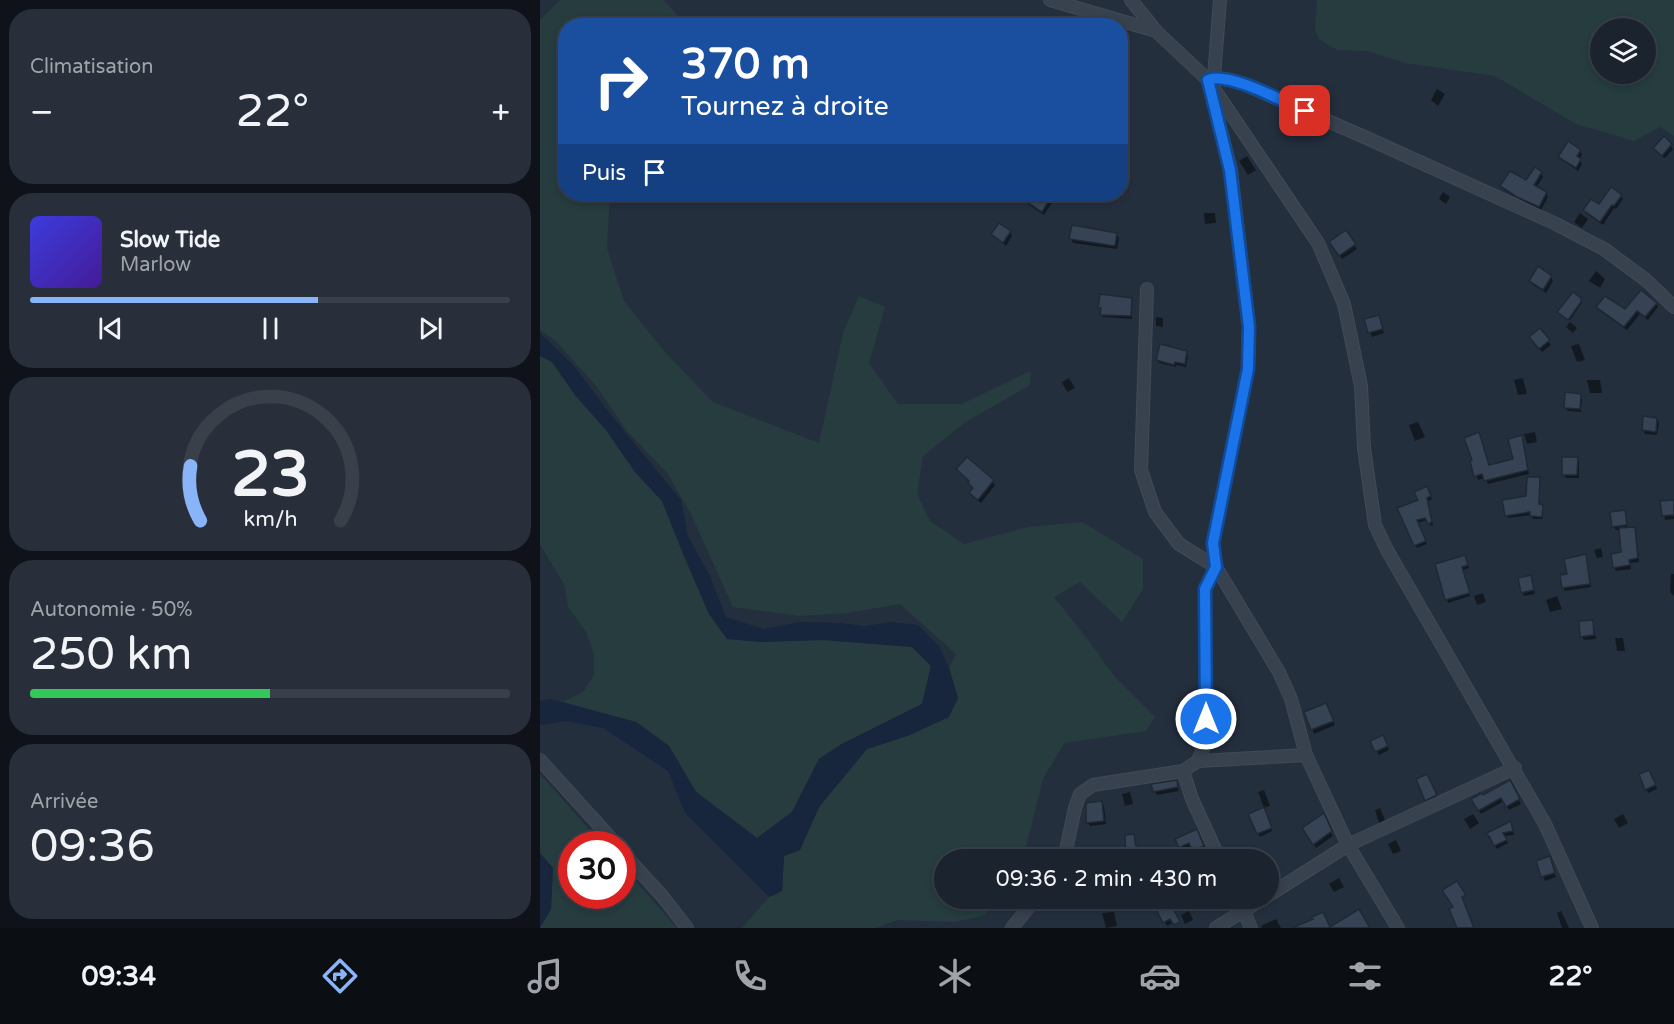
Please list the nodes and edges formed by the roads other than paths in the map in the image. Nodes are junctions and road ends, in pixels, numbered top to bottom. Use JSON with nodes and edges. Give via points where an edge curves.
{"nodes":[{"id":1,"x":1050,"y":0,"type":"edge"},
{"id":2,"x":1131,"y":0,"type":"edge"},
{"id":3,"x":1220,"y":0,"type":"edge"},
{"id":4,"x":1112,"y":18,"type":"edge"},
{"id":5,"x":1128,"y":23,"type":"edge"},
{"id":6,"x":1156,"y":31,"type":"junction"},
{"id":7,"x":1211,"y":79,"type":"junction"},
{"id":8,"x":1147,"y":289,"type":"dead end"},
{"id":9,"x":1674,"y":307,"type":"edge"},
{"id":10,"x":1216,"y":567,"type":"junction"},
{"id":11,"x":1306,"y":755,"type":"junction"},
{"id":12,"x":540,"y":760,"type":"edge"},
{"id":13,"x":1198,"y":761,"type":"junction"},
{"id":14,"x":1515,"y":768,"type":"junction"},
{"id":15,"x":1183,"y":771,"type":"junction"},
{"id":16,"x":604,"y":831,"type":"edge"},
{"id":17,"x":1348,"y":845,"type":"junction"},
{"id":18,"x":1066,"y":849,"type":"edge"},
{"id":19,"x":1215,"y":849,"type":"edge"},
{"id":20,"x":636,"y":867,"type":"edge"},
{"id":21,"x":1279,"y":889,"type":"edge"},
{"id":22,"x":1027,"y":909,"type":"edge"},
{"id":23,"x":1247,"y":909,"type":"edge"},
{"id":24,"x":1244,"y":911,"type":"junction"},
{"id":25,"x":687,"y":928,"type":"edge"},
{"id":26,"x":1012,"y":928,"type":"edge"},
{"id":27,"x":1216,"y":928,"type":"edge"},
{"id":28,"x":1251,"y":928,"type":"edge"},
{"id":29,"x":1398,"y":928,"type":"edge"},
{"id":30,"x":1592,"y":928,"type":"edge"}],
"edges":[{"from":1,"to":4,"type":"street"},
{"from":2,"to":6,"type":"street"},
{"from":3,"to":7,"type":"street"},
{"from":5,"to":6,"type":"street"},
{"from":6,"to":7,"type":"street"},
{"from":7,"to":9,"type":"street","via":[[1241,83],[1554,223],[1604,249]]},
{"from":7,"to":10,"type":"street","via":[[1230,170],[1249,327],[1248,369],[1213,543]]},
{"from":7,"to":14,"type":"street","via":[[1322,254],[1344,304],[1361,386],[1364,448],[1375,525]]},
{"from":8,"to":10,"type":"street","via":[[1141,470],[1155,512],[1179,544]]},
{"from":10,"to":11,"type":"street","via":[[1279,672]]},
{"from":10,"to":13,"type":"street","via":[[1205,589],[1206,741]]},
{"from":11,"to":13,"type":"street"},
{"from":11,"to":17,"type":"street"},
{"from":12,"to":16,"type":"street"},
{"from":13,"to":15,"type":"street"},
{"from":14,"to":17,"type":"street"},
{"from":14,"to":30,"type":"street"},
{"from":15,"to":18,"type":"street","via":[[1093,785],[1080,794]]},
{"from":15,"to":19,"type":"street"},
{"from":17,"to":21,"type":"street"},
{"from":17,"to":29,"type":"street"},
{"from":20,"to":25,"type":"street"},
{"from":22,"to":26,"type":"street"},
{"from":23,"to":24,"type":"street"},
{"from":24,"to":27,"type":"street"},
{"from":24,"to":28,"type":"street"}]}
